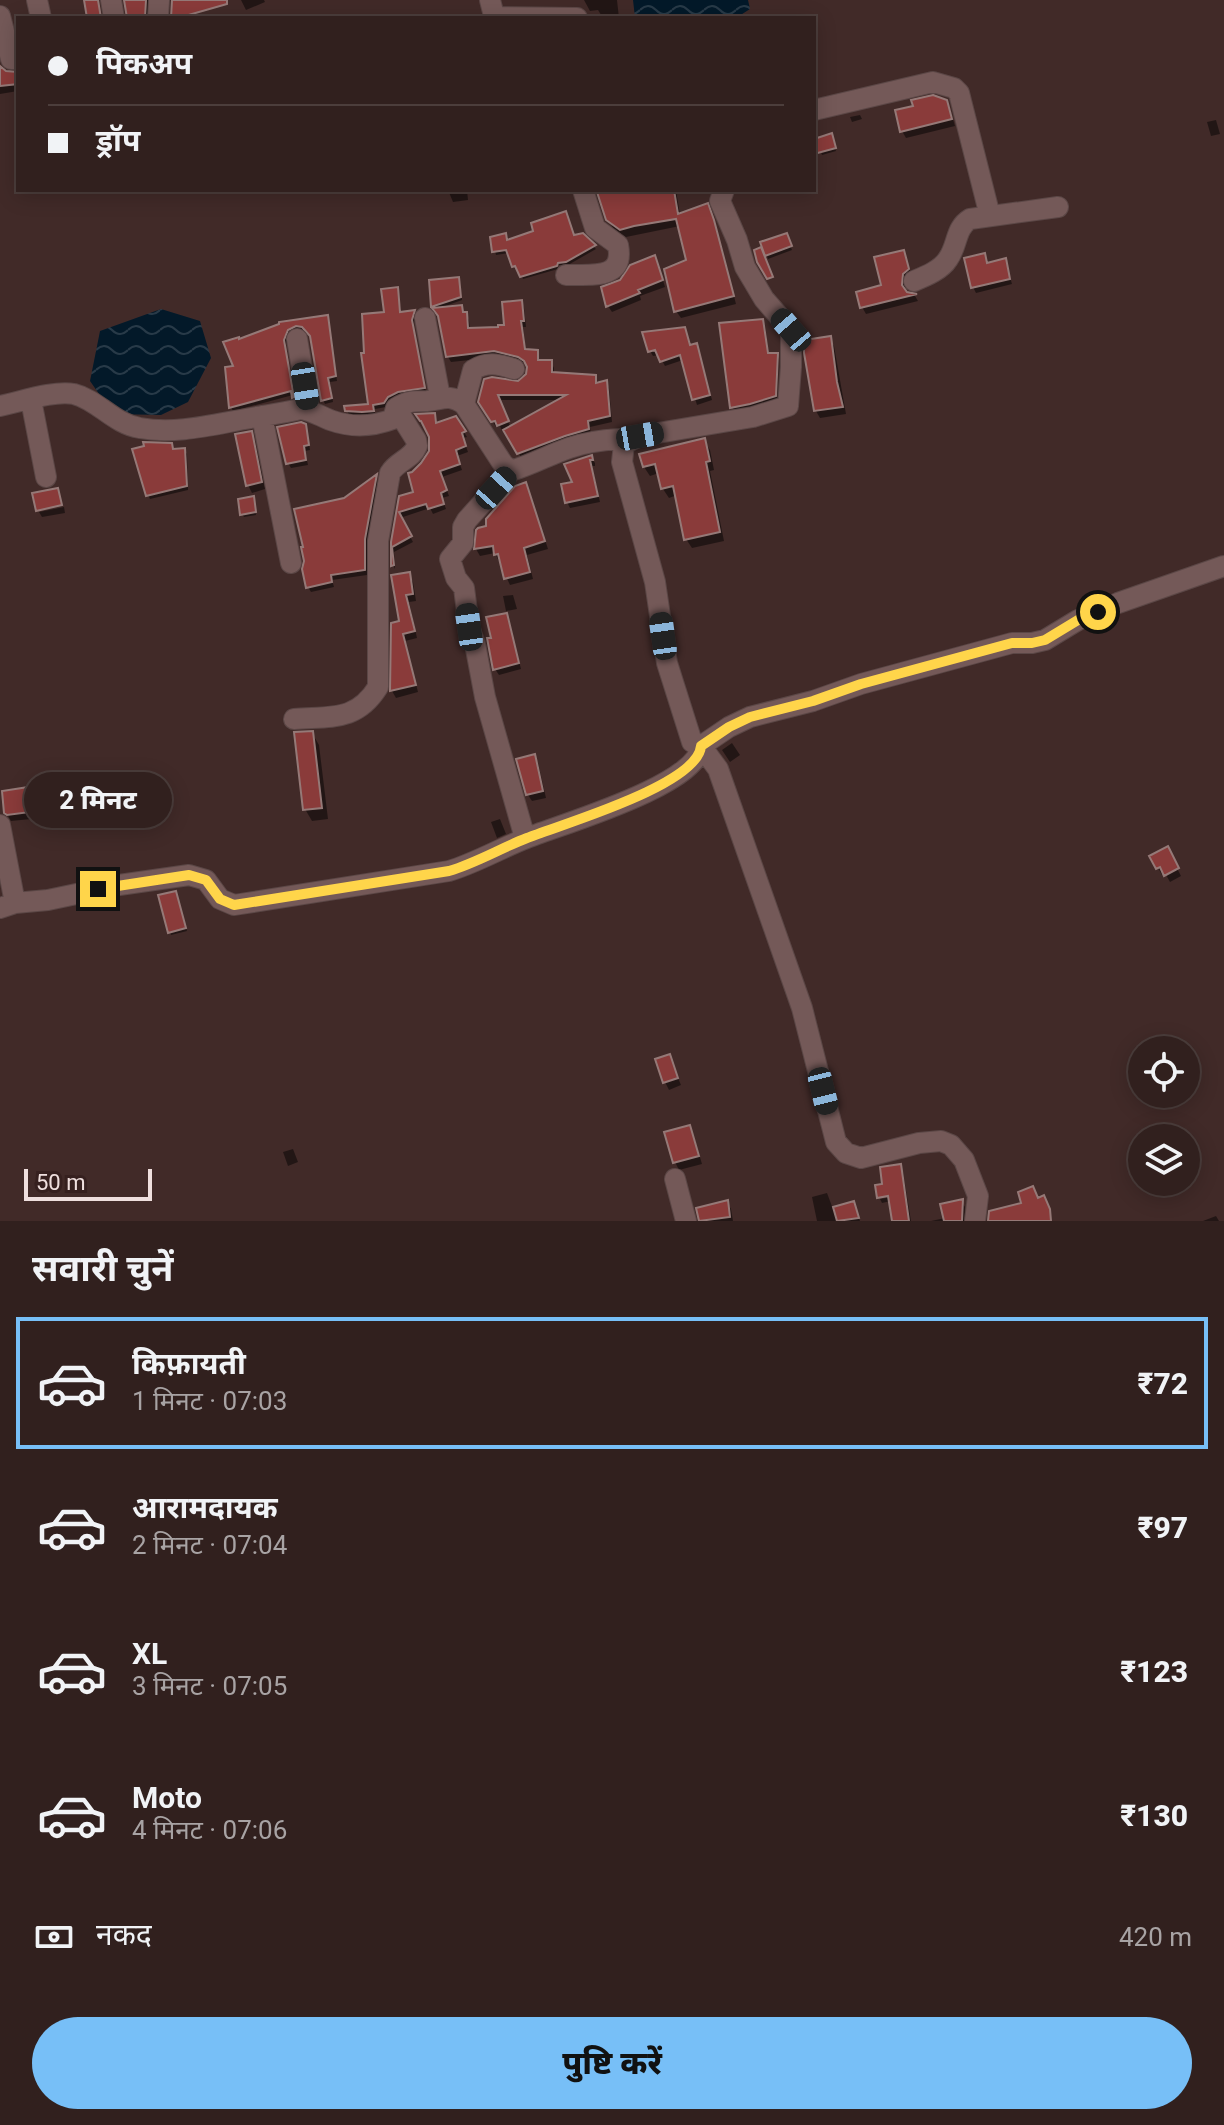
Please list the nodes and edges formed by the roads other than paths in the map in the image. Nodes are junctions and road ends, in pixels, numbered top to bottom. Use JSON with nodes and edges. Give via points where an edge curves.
{"nodes":[{"id":1,"x":0,"y":16,"type":"edge"},
{"id":2,"x":16,"y":59,"type":"edge"},
{"id":3,"x":816,"y":110,"type":"edge"},
{"id":4,"x":583,"y":192,"type":"edge"},
{"id":5,"x":723,"y":192,"type":"edge"},
{"id":6,"x":1058,"y":207,"type":"dead end"},
{"id":7,"x":990,"y":216,"type":"junction"},
{"id":8,"x":566,"y":275,"type":"dead end"},
{"id":9,"x":914,"y":281,"type":"dead end"},
{"id":10,"x":425,"y":318,"type":"dead end"},
{"id":11,"x":297,"y":339,"type":"dead end"},
{"id":12,"x":514,"y":369,"type":"dead end"},
{"id":13,"x":440,"y":397,"type":"junction"},
{"id":14,"x":31,"y":400,"type":"junction"},
{"id":15,"x":464,"y":404,"type":"junction"},
{"id":16,"x":0,"y":406,"type":"edge"},
{"id":17,"x":396,"y":408,"type":"junction"},
{"id":18,"x":309,"y":410,"type":"junction"},
{"id":19,"x":262,"y":416,"type":"junction"},
{"id":20,"x":624,"y":444,"type":"junction"},
{"id":21,"x":511,"y":471,"type":"junction"},
{"id":22,"x":46,"y":477,"type":"dead end"},
{"id":23,"x":291,"y":563,"type":"dead end"},
{"id":24,"x":1224,"y":566,"type":"edge"},
{"id":25,"x":294,"y":719,"type":"dead end"},
{"id":26,"x":701,"y":746,"type":"junction"},
{"id":27,"x":0,"y":825,"type":"edge"},
{"id":28,"x":525,"y":838,"type":"junction"},
{"id":29,"x":8,"y":906,"type":"edge"},
{"id":30,"x":675,"y":1179,"type":"dead end"},
{"id":31,"x":686,"y":1221,"type":"edge"},
{"id":32,"x":975,"y":1221,"type":"edge"}],
"edges":[{"from":1,"to":2,"type":"street","via":[[11,59]]},
{"from":3,"to":7,"type":"street","via":[[933,82],[954,88]]},
{"from":4,"to":8,"type":"street","via":[[595,228],[618,245],[620,256],[612,270]]},
{"from":5,"to":20,"type":"street","via":[[720,201],[745,267],[791,330],[788,406],[640,436]]},
{"from":6,"to":7,"type":"street"},
{"from":7,"to":9,"type":"street","via":[[962,224],[947,262]]},
{"from":10,"to":13,"type":"street"},
{"from":11,"to":18,"type":"street"},
{"from":12,"to":15,"type":"street","via":[[496,363],[473,370]]},
{"from":13,"to":15,"type":"street"},
{"from":13,"to":17,"type":"street"},
{"from":14,"to":16,"type":"street"},
{"from":14,"to":19,"type":"street","via":[[74,394],[129,426],[162,430]]},
{"from":14,"to":22,"type":"street"},
{"from":15,"to":21,"type":"street"},
{"from":17,"to":18,"type":"street","via":[[393,419],[357,426]]},
{"from":17,"to":25,"type":"street","via":[[417,446],[390,473],[378,541],[378,687],[370,700],[348,715]]},
{"from":18,"to":19,"type":"street"},
{"from":19,"to":23,"type":"street"},
{"from":20,"to":21,"type":"street","via":[[619,439],[591,441]]},
{"from":20,"to":26,"type":"street","via":[[622,462],[655,582],[667,663],[692,742]]},
{"from":21,"to":28,"type":"street","via":[[467,520],[463,543],[450,559],[464,588],[485,697]]},
{"from":24,"to":26,"type":"street","via":[[1118,603],[1045,640],[1012,643],[750,717]]},
{"from":26,"to":28,"type":"street","via":[[692,764],[636,797]]},
{"from":26,"to":32,"type":"street","via":[[718,769],[802,1008],[836,1142],[861,1158],[919,1143],[951,1145],[964,1160],[978,1196]]},
{"from":27,"to":29,"type":"street"},
{"from":28,"to":29,"type":"street","via":[[449,871],[244,904],[226,903],[206,880],[189,875]]},
{"from":30,"to":31,"type":"street"}]}
